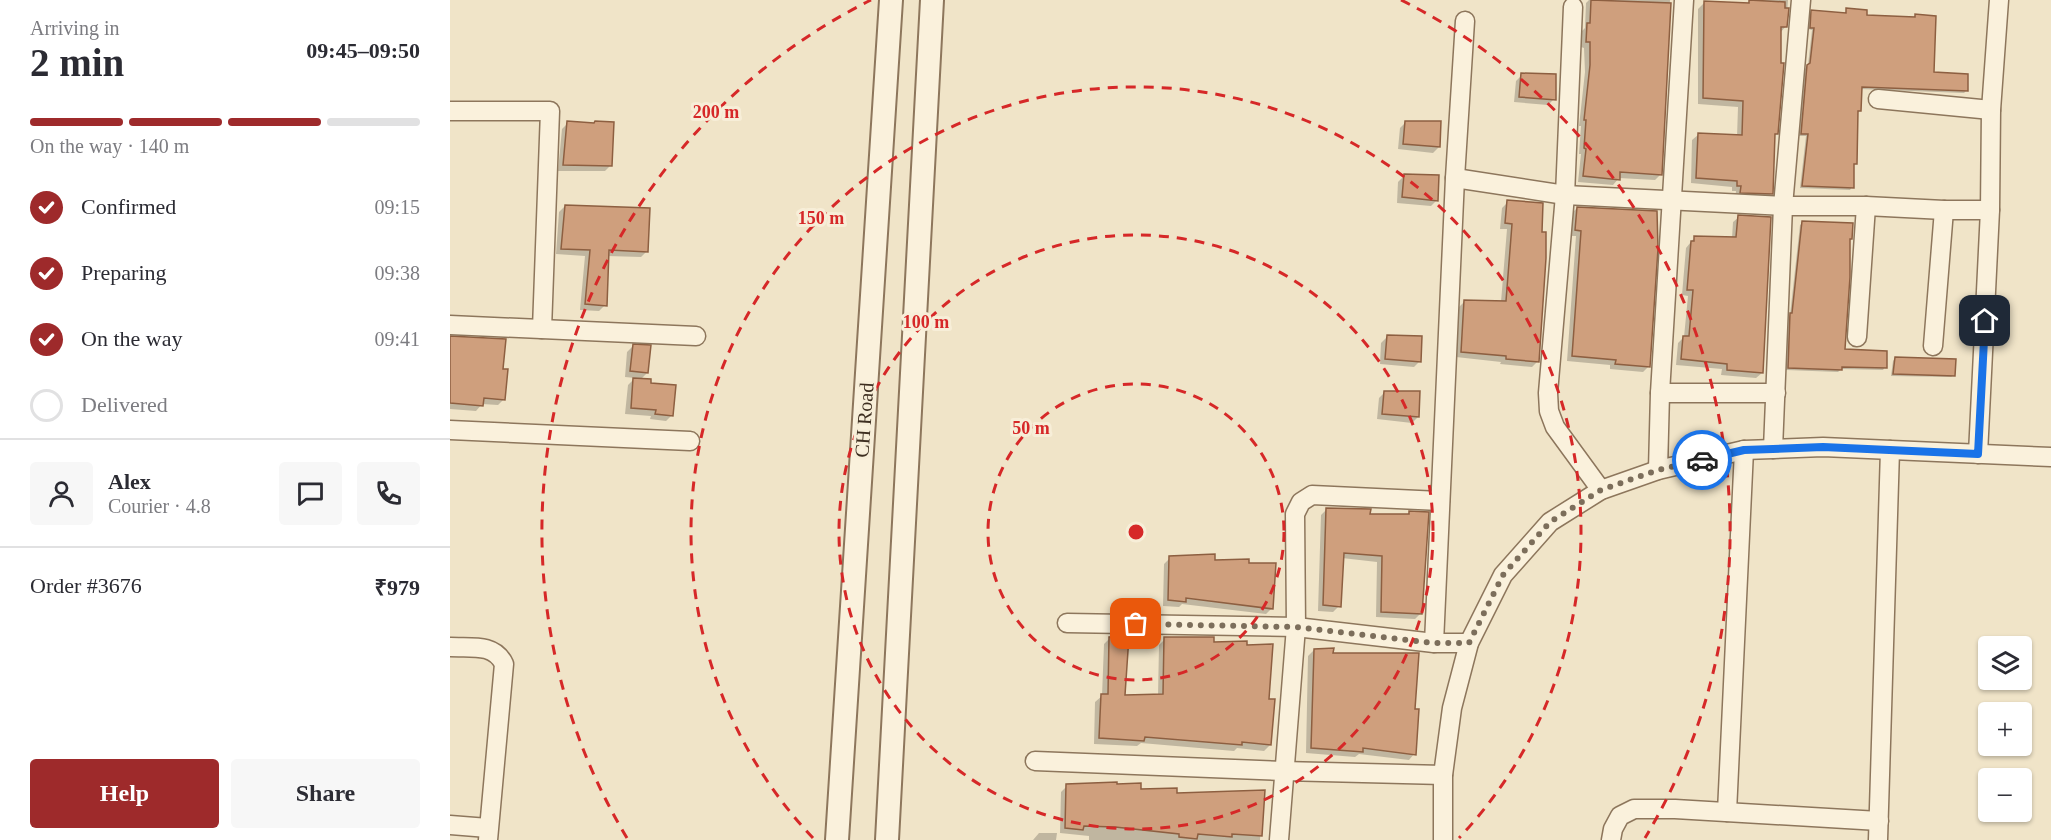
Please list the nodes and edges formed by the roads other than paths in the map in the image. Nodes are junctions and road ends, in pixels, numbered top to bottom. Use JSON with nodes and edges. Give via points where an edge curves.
{"nodes":[{"id":1,"x":891,"y":0,"type":"edge"},
{"id":2,"x":932,"y":0,"type":"edge"},
{"id":3,"x":1684,"y":0,"type":"edge"},
{"id":4,"x":1801,"y":0,"type":"edge"},
{"id":5,"x":1999,"y":0,"type":"edge"},
{"id":6,"x":1573,"y":7,"type":"dead end"},
{"id":7,"x":1465,"y":21,"type":"dead end"},
{"id":8,"x":1878,"y":99,"type":"dead end"},
{"id":9,"x":1991,"y":110,"type":"junction"},
{"id":10,"x":450,"y":111,"type":"edge"},
{"id":11,"x":1455,"y":178,"type":"junction"},
{"id":12,"x":1565,"y":195,"type":"junction"},
{"id":13,"x":1671,"y":200,"type":"junction"},
{"id":14,"x":1783,"y":206,"type":"junction"},
{"id":15,"x":1866,"y":206,"type":"junction"},
{"id":16,"x":1944,"y":210,"type":"junction"},
{"id":17,"x":1990,"y":210,"type":"junction"},
{"id":18,"x":450,"y":325,"type":"edge"},
{"id":19,"x":542,"y":329,"type":"junction"},
{"id":20,"x":696,"y":336,"type":"dead end"},
{"id":21,"x":1857,"y":337,"type":"dead end"},
{"id":22,"x":1933,"y":346,"type":"dead end"},
{"id":23,"x":1660,"y":393,"type":"junction"},
{"id":24,"x":1776,"y":393,"type":"junction"},
{"id":25,"x":450,"y":430,"type":"edge"},
{"id":26,"x":690,"y":441,"type":"dead end"},
{"id":27,"x":1773,"y":449,"type":"junction"},
{"id":28,"x":1744,"y":450,"type":"junction"},
{"id":29,"x":1890,"y":450,"type":"junction"},
{"id":30,"x":1978,"y":454,"type":"junction"},
{"id":31,"x":2051,"y":457,"type":"edge"},
{"id":32,"x":1658,"y":470,"type":"junction"},
{"id":33,"x":1601,"y":490,"type":"junction"},
{"id":34,"x":1440,"y":501,"type":"junction"},
{"id":35,"x":1067,"y":623,"type":"dead end"},
{"id":36,"x":1296,"y":627,"type":"junction"},
{"id":37,"x":1434,"y":643,"type":"junction"},
{"id":38,"x":1469,"y":643,"type":"junction"},
{"id":39,"x":450,"y":647,"type":"edge"},
{"id":40,"x":1035,"y":761,"type":"dead end"},
{"id":41,"x":1283,"y":771,"type":"junction"},
{"id":42,"x":1443,"y":775,"type":"junction"},
{"id":43,"x":1727,"y":812,"type":"junction"},
{"id":44,"x":1879,"y":820,"type":"junction"},
{"id":45,"x":450,"y":825,"type":"edge"},
{"id":46,"x":488,"y":834,"type":"edge"},
{"id":47,"x":837,"y":840,"type":"edge"},
{"id":48,"x":887,"y":840,"type":"edge"},
{"id":49,"x":1279,"y":840,"type":"edge"},
{"id":50,"x":1443,"y":840,"type":"edge"},
{"id":51,"x":1611,"y":840,"type":"edge"},
{"id":52,"x":1878,"y":840,"type":"edge"}],
"edges":[{"from":1,"to":47,"type":"street","name":"CH Road"},
{"from":2,"to":48,"type":"street"},
{"from":3,"to":13,"type":"street"},
{"from":4,"to":14,"type":"street"},
{"from":5,"to":9,"type":"street"},
{"from":6,"to":12,"type":"street"},
{"from":7,"to":11,"type":"street"},
{"from":8,"to":9,"type":"street"},
{"from":9,"to":17,"type":"street"},
{"from":10,"to":19,"type":"street","via":[[550,111]]},
{"from":11,"to":12,"type":"street"},
{"from":11,"to":34,"type":"street"},
{"from":12,"to":13,"type":"street"},
{"from":12,"to":33,"type":"street","via":[[1549,411],[1555,427]]},
{"from":13,"to":14,"type":"street"},
{"from":13,"to":23,"type":"street"},
{"from":14,"to":15,"type":"street"},
{"from":14,"to":24,"type":"street"},
{"from":15,"to":16,"type":"street"},
{"from":15,"to":21,"type":"street"},
{"from":16,"to":17,"type":"street"},
{"from":16,"to":22,"type":"street"},
{"from":17,"to":30,"type":"street"},
{"from":18,"to":19,"type":"street"},
{"from":19,"to":20,"type":"street"},
{"from":23,"to":24,"type":"street"},
{"from":23,"to":32,"type":"street"},
{"from":24,"to":27,"type":"street"},
{"from":25,"to":26,"type":"street"},
{"from":27,"to":28,"type":"street"},
{"from":27,"to":29,"type":"street"},
{"from":28,"to":32,"type":"street"},
{"from":28,"to":43,"type":"street"},
{"from":29,"to":30,"type":"street"},
{"from":29,"to":44,"type":"street"},
{"from":30,"to":31,"type":"street"},
{"from":32,"to":33,"type":"street"},
{"from":33,"to":38,"type":"street","via":[[1550,522],[1503,575]]},
{"from":34,"to":36,"type":"street","via":[[1312,495],[1301,502],[1295,513]]},
{"from":34,"to":37,"type":"street"},
{"from":35,"to":36,"type":"street"},
{"from":36,"to":37,"type":"street"},
{"from":36,"to":41,"type":"street"},
{"from":37,"to":38,"type":"street"},
{"from":38,"to":42,"type":"street","via":[[1452,708]]},
{"from":39,"to":46,"type":"street","via":[[492,649],[504,664]]},
{"from":40,"to":41,"type":"street"},
{"from":41,"to":42,"type":"street"},
{"from":41,"to":49,"type":"street"},
{"from":42,"to":50,"type":"street"},
{"from":43,"to":44,"type":"street"},
{"from":43,"to":51,"type":"street","via":[[1634,809],[1620,816]]},
{"from":44,"to":52,"type":"street"},
{"from":45,"to":46,"type":"street"}]}
